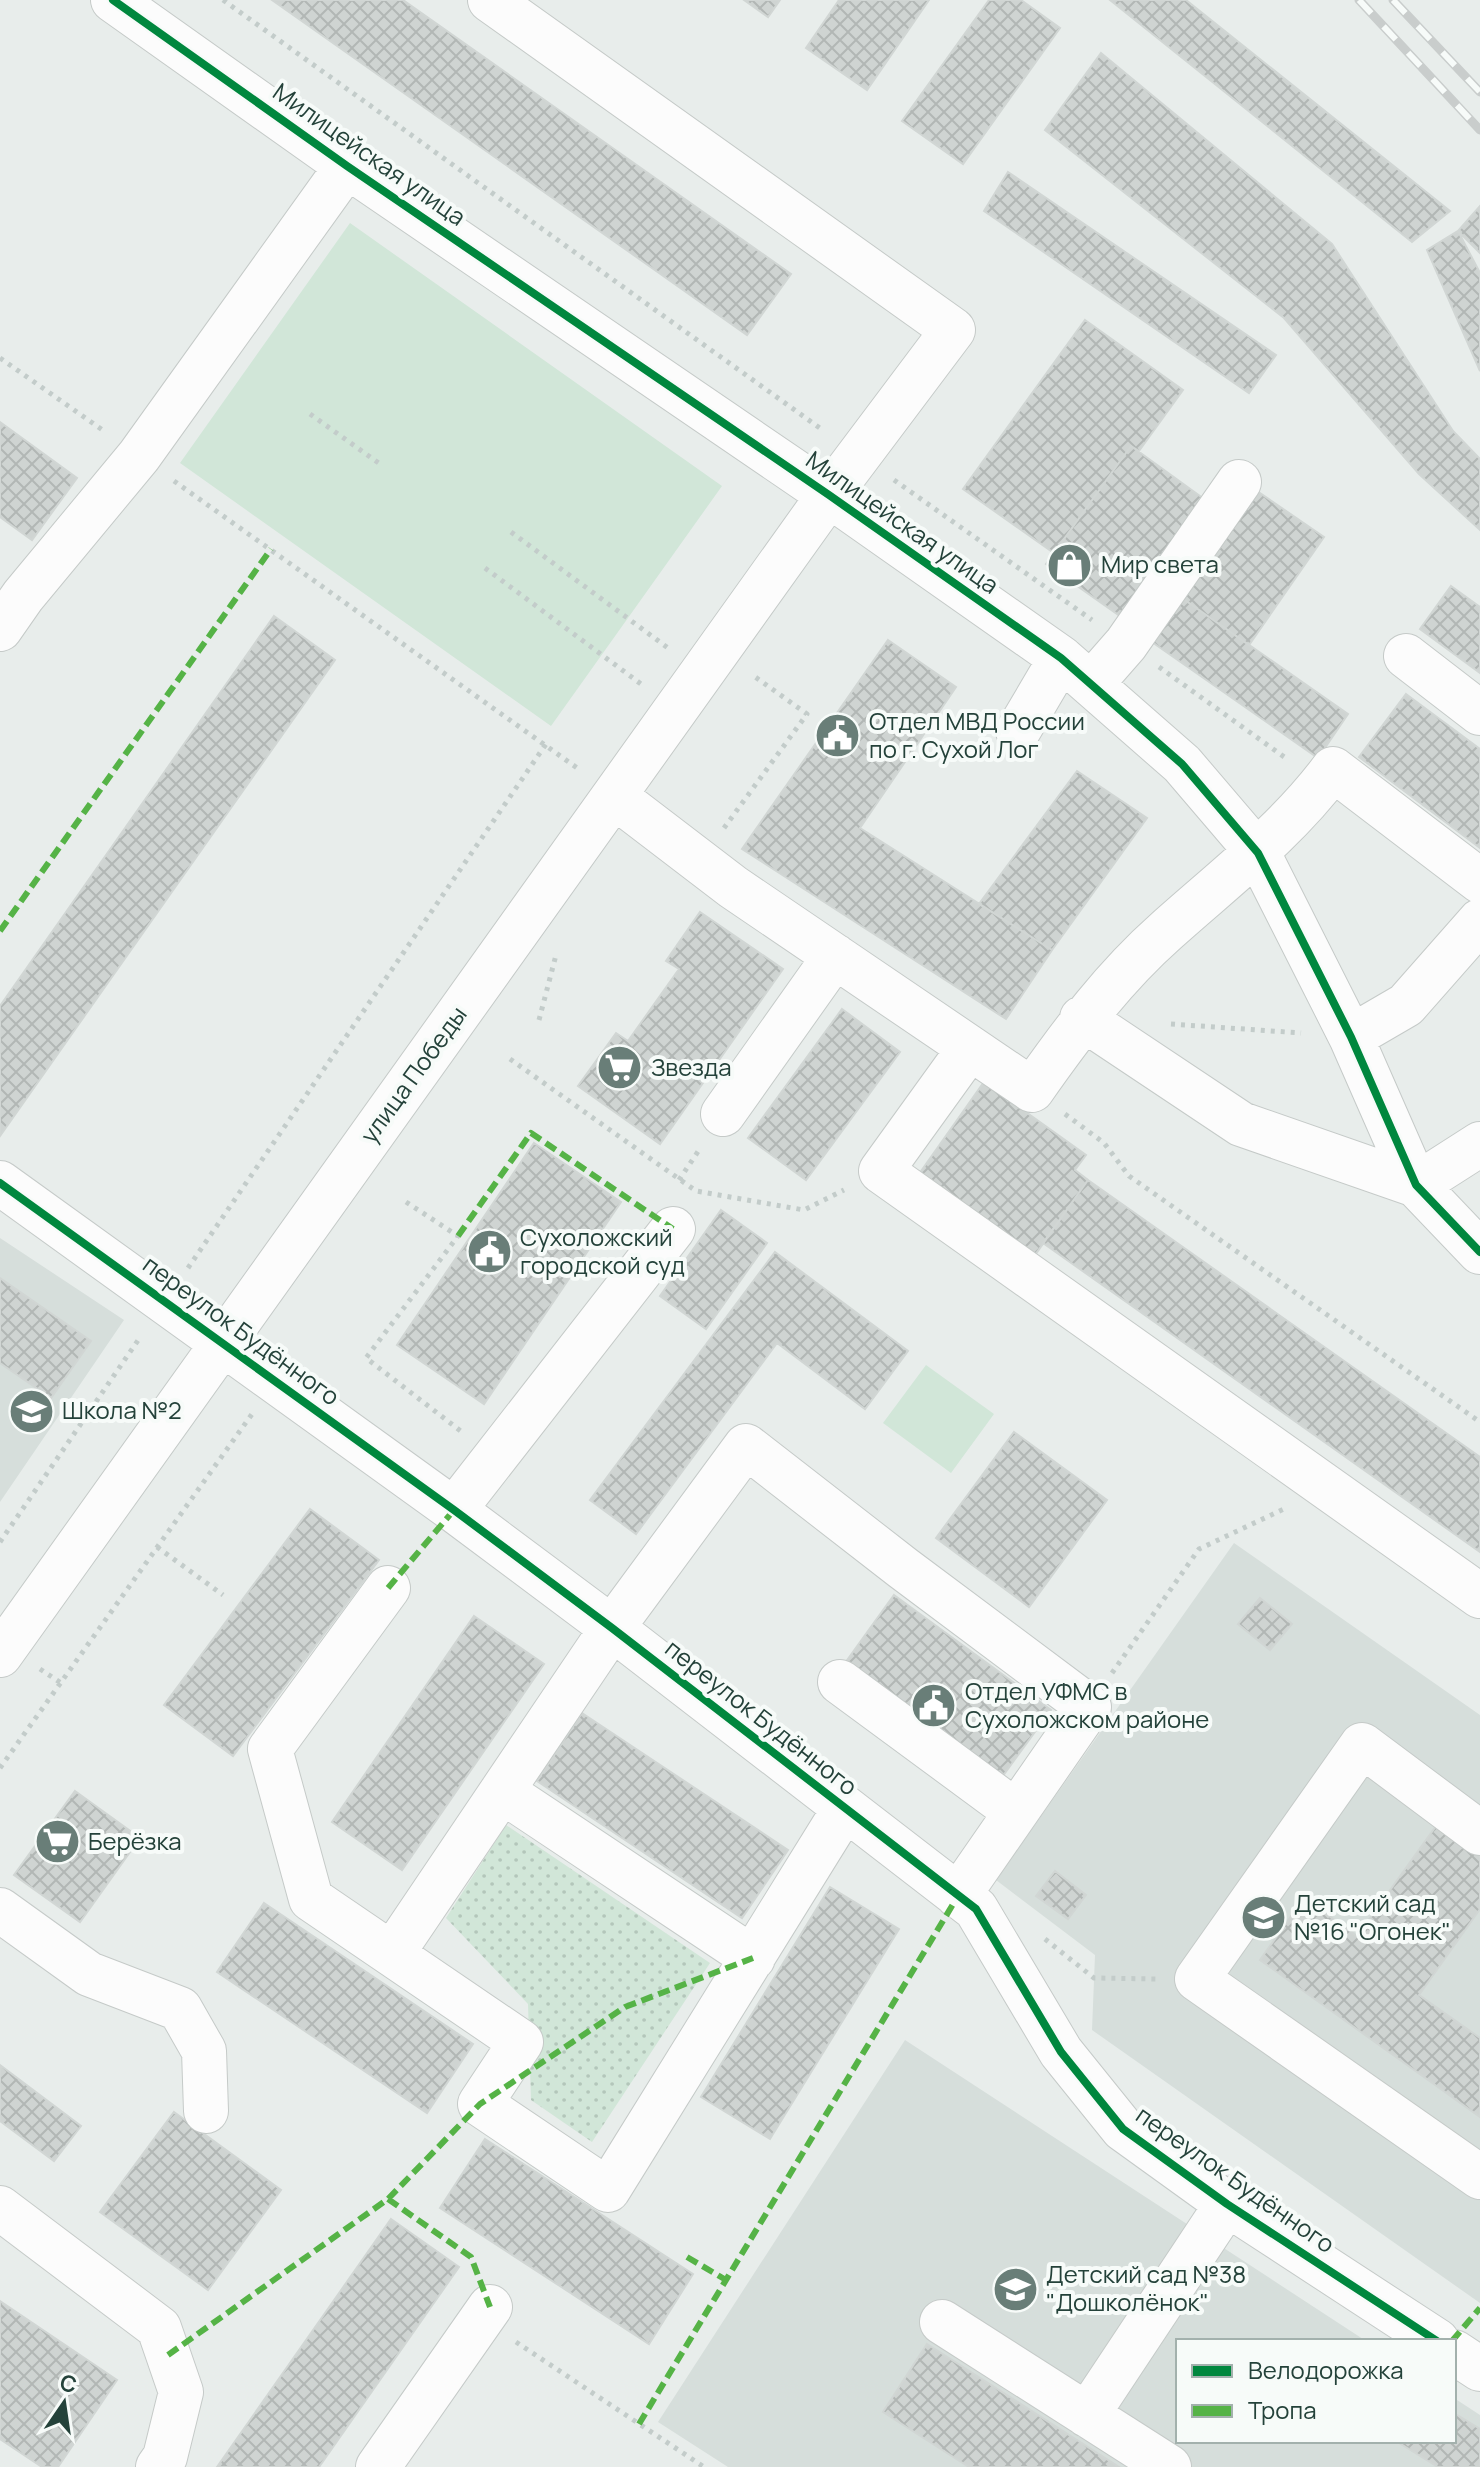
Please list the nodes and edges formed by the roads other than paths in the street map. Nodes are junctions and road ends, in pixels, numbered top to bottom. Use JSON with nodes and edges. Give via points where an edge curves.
{"nodes":[{"id":1,"x":113,"y":0,"type":"edge"},
{"id":2,"x":490,"y":0,"type":"edge"},
{"id":3,"x":347,"y":166,"type":"junction"},
{"id":4,"x":1239,"y":482,"type":"dead end"},
{"id":5,"x":829,"y":495,"type":"junction"},
{"id":6,"x":8,"y":601,"type":"edge"},
{"id":7,"x":1406,"y":656,"type":"dead end"},
{"id":8,"x":1076,"y":671,"type":"junction"},
{"id":9,"x":1480,"y":713,"type":"edge"},
{"id":10,"x":1018,"y":731,"type":"dead end"},
{"id":11,"x":614,"y":796,"type":"junction"},
{"id":12,"x":1258,"y":853,"type":"junction"},
{"id":13,"x":1480,"y":881,"type":"edge"},
{"id":14,"x":1480,"y":921,"type":"edge"},
{"id":15,"x":835,"y":956,"type":"junction"},
{"id":16,"x":1082,"y":1018,"type":"junction"},
{"id":17,"x":1351,"y":1037,"type":"junction"},
{"id":18,"x":969,"y":1049,"type":"junction"},
{"id":19,"x":723,"y":1114,"type":"dead end"},
{"id":20,"x":1480,"y":1144,"type":"edge"},
{"id":21,"x":0,"y":1183,"type":"edge"},
{"id":22,"x":1416,"y":1185,"type":"junction"},
{"id":23,"x":673,"y":1229,"type":"dead end"},
{"id":24,"x":1480,"y":1252,"type":"edge"},
{"id":25,"x":222,"y":1342,"type":"junction"},
{"id":26,"x":454,"y":1510,"type":"junction"},
{"id":27,"x":388,"y":1588,"type":"dead end"},
{"id":28,"x":1480,"y":1596,"type":"edge"},
{"id":29,"x":612,"y":1628,"type":"junction"},
{"id":30,"x":0,"y":1655,"type":"edge"},
{"id":31,"x":840,"y":1682,"type":"dead end"},
{"id":32,"x":502,"y":1791,"type":"junction"},
{"id":33,"x":845,"y":1808,"type":"junction"},
{"id":34,"x":1015,"y":1811,"type":"junction"},
{"id":35,"x":1480,"y":1833,"type":"edge"},
{"id":36,"x":958,"y":1896,"type":"junction"},
{"id":37,"x":0,"y":1910,"type":"edge"},
{"id":38,"x":392,"y":1954,"type":"junction"},
{"id":39,"x":753,"y":1958,"type":"junction"},
{"id":40,"x":206,"y":2111,"type":"dead end"},
{"id":41,"x":1480,"y":2177,"type":"edge"},
{"id":42,"x":1227,"y":2204,"type":"junction"},
{"id":43,"x":0,"y":2208,"type":"edge"},
{"id":44,"x":486,"y":2313,"type":"road end"},
{"id":45,"x":942,"y":2322,"type":"dead end"},
{"id":46,"x":1434,"y":2339,"type":"edge"},
{"id":47,"x":1456,"y":2353,"type":"edge"},
{"id":48,"x":1480,"y":2369,"type":"edge"},
{"id":49,"x":1087,"y":2415,"type":"junction"},
{"id":50,"x":158,"y":2467,"type":"edge"},
{"id":51,"x":378,"y":2467,"type":"edge"},
{"id":52,"x":1169,"y":2467,"type":"edge"}],
"edges":[{"from":1,"to":3,"type":"street","name":"Милицейская улица"},
{"from":2,"to":5,"type":"street","name":"улица Победы","via":[[953,330]]},
{"from":3,"to":5,"type":"street","name":"Милицейская улица"},
{"from":3,"to":6,"type":"street","via":[[139,456]]},
{"from":4,"to":8,"type":"street","via":[[1126,644]]},
{"from":5,"to":8,"type":"street","name":"Милицейская улица"},
{"from":5,"to":11,"type":"street","name":"улица Победы"},
{"from":7,"to":9,"type":"street"},
{"from":8,"to":10,"type":"street"},
{"from":8,"to":12,"type":"street","name":"Милицейская улица","via":[[1182,764]]},
{"from":11,"to":15,"type":"street"},
{"from":11,"to":25,"type":"street","name":"улица Победы"},
{"from":12,"to":13,"type":"street","via":[[1333,769]]},
{"from":12,"to":16,"type":"street","via":[[1164,933]]},
{"from":12,"to":17,"type":"street","name":"Милицейская улица"},
{"from":14,"to":17,"type":"street","via":[[1406,1005]]},
{"from":15,"to":18,"type":"street"},
{"from":15,"to":19,"type":"street"},
{"from":16,"to":18,"type":"street","via":[[1032,1090]]},
{"from":16,"to":22,"type":"street","via":[[1241,1124]]},
{"from":17,"to":22,"type":"street","name":"Милицейская улица"},
{"from":18,"to":28,"type":"street","via":[[881,1171]]},
{"from":20,"to":22,"type":"street"},
{"from":21,"to":25,"type":"street","name":"переулок Будённого"},
{"from":22,"to":24,"type":"street","name":"Милицейская улица"},
{"from":23,"to":26,"type":"street"},
{"from":25,"to":26,"type":"street","name":"переулок Будённого"},
{"from":25,"to":30,"type":"street","name":"улица Победы"},
{"from":26,"to":29,"type":"street","name":"переулок Будённого"},
{"from":27,"to":38,"type":"street","via":[[270,1749],[311,1899]]},
{"from":29,"to":32,"type":"street"},
{"from":29,"to":33,"type":"street","name":"переулок Будённого"},
{"from":29,"to":34,"type":"street","via":[[746,1446],[1089,1707]]},
{"from":31,"to":34,"type":"street"},
{"from":32,"to":38,"type":"street"},
{"from":32,"to":39,"type":"street"},
{"from":33,"to":36,"type":"street","name":"переулок Будённого"},
{"from":33,"to":39,"type":"street"},
{"from":34,"to":36,"type":"street"},
{"from":35,"to":41,"type":"street","via":[[1362,1745],[1197,1979]]},
{"from":36,"to":42,"type":"street","name":"переулок Будённого","via":[[976,1909],[1061,2052],[1123,2129]]},
{"from":37,"to":40,"type":"street","via":[[89,1974],[180,2009],[204,2051]]},
{"from":38,"to":39,"type":"street","via":[[521,2042],[480,2104],[608,2190]]},
{"from":42,"to":46,"type":"street","name":"переулок Будённого"},
{"from":42,"to":49,"type":"street"},
{"from":43,"to":50,"type":"street","via":[[159,2328],[181,2392]]},
{"from":44,"to":51,"type":"street"},
{"from":45,"to":49,"type":"street"},
{"from":47,"to":48,"type":"street"},
{"from":49,"to":52,"type":"street"}]}
